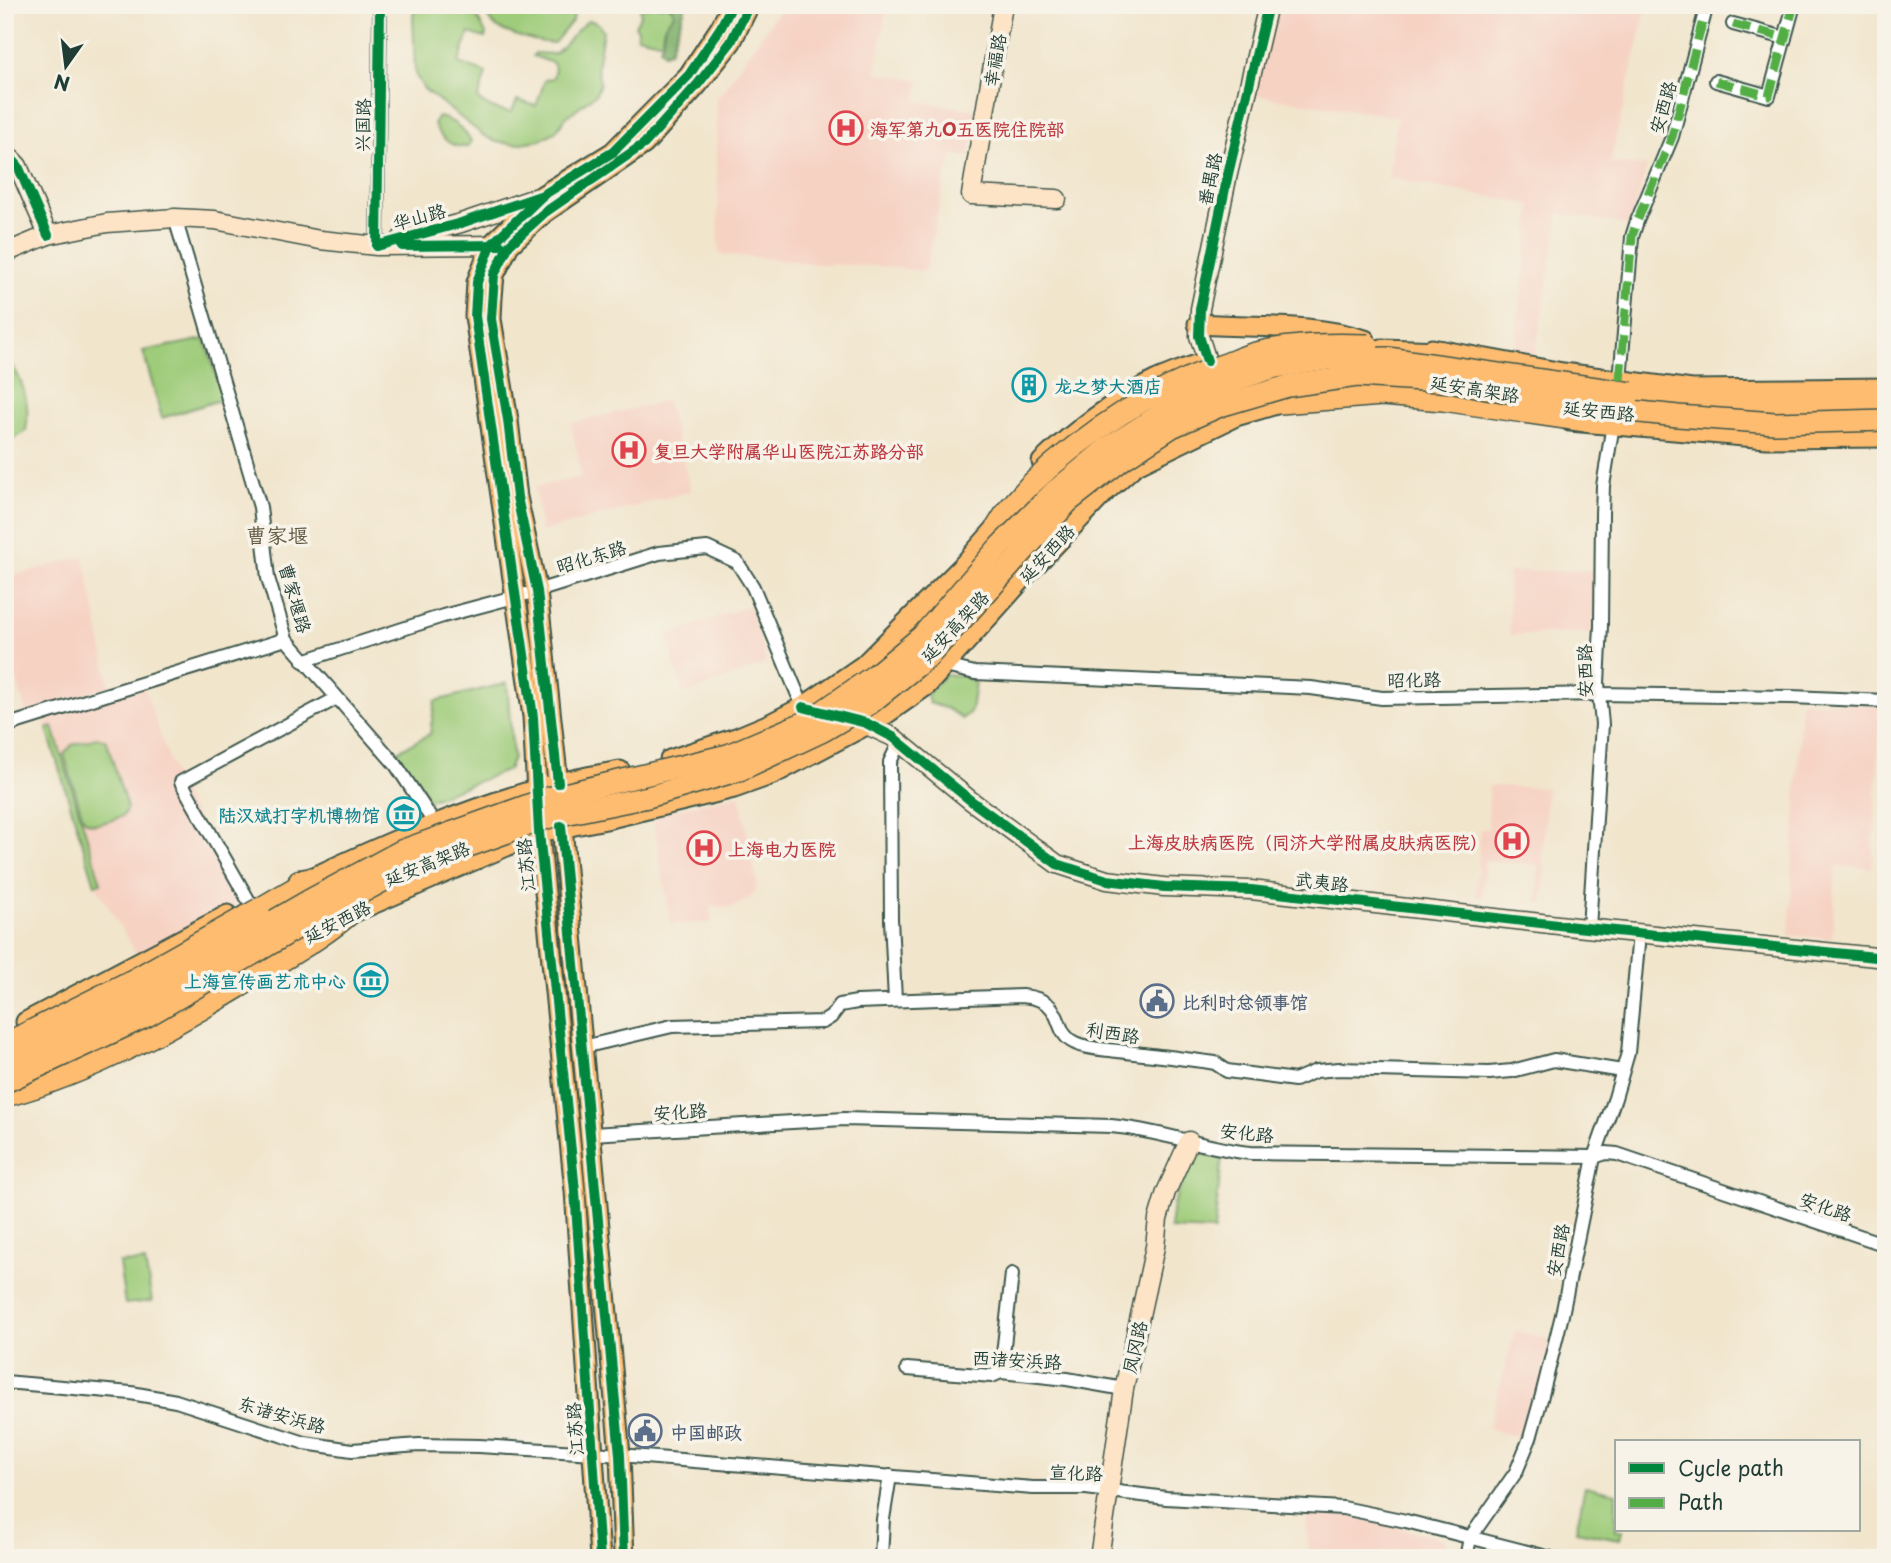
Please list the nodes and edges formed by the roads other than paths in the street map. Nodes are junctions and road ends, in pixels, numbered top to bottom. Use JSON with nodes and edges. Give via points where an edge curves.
{"nodes":[{"id":1,"x":380,"y":5,"type":"edge"},
{"id":2,"x":732,"y":5,"type":"edge"},
{"id":3,"x":749,"y":5,"type":"edge"},
{"id":4,"x":1003,"y":5,"type":"edge"},
{"id":5,"x":1268,"y":5,"type":"edge"},
{"id":6,"x":1707,"y":5,"type":"edge"},
{"id":7,"x":1794,"y":5,"type":"edge"},
{"id":8,"x":1732,"y":24,"type":"dead end"},
{"id":9,"x":1785,"y":38,"type":"junction"},
{"id":10,"x":1716,"y":81,"type":"dead end"},
{"id":11,"x":5,"y":152,"type":"edge"},
{"id":12,"x":543,"y":195,"type":"junction"},
{"id":13,"x":1056,"y":199,"type":"dead end"},
{"id":14,"x":175,"y":218,"type":"junction"},
{"id":15,"x":48,"y":234,"type":"junction"},
{"id":16,"x":500,"y":245,"type":"junction"},
{"id":17,"x":377,"y":246,"type":"junction"},
{"id":18,"x":5,"y":253,"type":"edge"},
{"id":19,"x":1198,"y":324,"type":"junction"},
{"id":20,"x":1364,"y":340,"type":"junction"},
{"id":21,"x":1442,"y":358,"type":"junction"},
{"id":22,"x":1212,"y":368,"type":"junction"},
{"id":23,"x":1620,"y":380,"type":"junction"},
{"id":24,"x":1886,"y":388,"type":"edge"},
{"id":25,"x":1886,"y":401,"type":"edge"},
{"id":26,"x":1280,"y":403,"type":"junction"},
{"id":27,"x":1236,"y":416,"type":"junction"},
{"id":28,"x":1678,"y":416,"type":"junction"},
{"id":29,"x":1614,"y":420,"type":"junction"},
{"id":30,"x":1805,"y":420,"type":"junction"},
{"id":31,"x":1886,"y":421,"type":"edge"},
{"id":32,"x":1886,"y":437,"type":"edge"},
{"id":33,"x":1850,"y":438,"type":"junction"},
{"id":34,"x":997,"y":527,"type":"junction"},
{"id":35,"x":537,"y":591,"type":"junction"},
{"id":36,"x":516,"y":595,"type":"junction"},
{"id":37,"x":286,"y":639,"type":"junction"},
{"id":38,"x":303,"y":661,"type":"junction"},
{"id":39,"x":945,"y":666,"type":"junction"},
{"id":40,"x":1599,"y":694,"type":"junction"},
{"id":41,"x":337,"y":698,"type":"junction"},
{"id":42,"x":1886,"y":701,"type":"edge"},
{"id":43,"x":803,"y":707,"type":"junction"},
{"id":44,"x":866,"y":723,"type":"junction"},
{"id":45,"x":5,"y":726,"type":"edge"},
{"id":46,"x":900,"y":743,"type":"junction"},
{"id":47,"x":558,"y":783,"type":"junction"},
{"id":48,"x":536,"y":790,"type":"junction"},
{"id":49,"x":435,"y":824,"type":"junction"},
{"id":50,"x":561,"y":827,"type":"junction"},
{"id":51,"x":539,"y":832,"type":"junction"},
{"id":52,"x":312,"y":878,"type":"junction"},
{"id":53,"x":254,"y":906,"type":"junction"},
{"id":54,"x":353,"y":911,"type":"junction"},
{"id":55,"x":1590,"y":928,"type":"junction"},
{"id":56,"x":1639,"y":933,"type":"junction"},
{"id":57,"x":1886,"y":958,"type":"edge"},
{"id":58,"x":84,"y":992,"type":"junction"},
{"id":59,"x":895,"y":1000,"type":"junction"},
{"id":60,"x":94,"y":1011,"type":"junction"},
{"id":61,"x":9,"y":1045,"type":"edge"},
{"id":62,"x":583,"y":1047,"type":"junction"},
{"id":63,"x":1622,"y":1071,"type":"junction"},
{"id":64,"x":5,"y":1084,"type":"edge"},
{"id":65,"x":5,"y":1096,"type":"edge"},
{"id":66,"x":592,"y":1134,"type":"junction"},
{"id":67,"x":1189,"y":1141,"type":"junction"},
{"id":68,"x":1594,"y":1157,"type":"junction"},
{"id":69,"x":1886,"y":1245,"type":"edge"},
{"id":70,"x":1012,"y":1274,"type":"dead end"},
{"id":71,"x":907,"y":1369,"type":"dead end"},
{"id":72,"x":1001,"y":1372,"type":"junction"},
{"id":73,"x":5,"y":1382,"type":"edge"},
{"id":74,"x":1124,"y":1389,"type":"junction"},
{"id":75,"x":594,"y":1453,"type":"junction"},
{"id":76,"x":620,"y":1455,"type":"junction"},
{"id":77,"x":890,"y":1476,"type":"junction"},
{"id":78,"x":1110,"y":1490,"type":"junction"},
{"id":79,"x":1470,"y":1538,"type":"junction"},
{"id":80,"x":600,"y":1558,"type":"edge"},
{"id":81,"x":624,"y":1558,"type":"edge"},
{"id":82,"x":881,"y":1558,"type":"edge"},
{"id":83,"x":1099,"y":1558,"type":"edge"},
{"id":84,"x":1466,"y":1558,"type":"edge"},
{"id":85,"x":1551,"y":1558,"type":"edge"}],
"edges":[{"from":1,"to":17,"type":"street","name":"兴国路"},
{"from":2,"to":12,"type":"main road","name":"华山路","via":[[689,75],[613,152]]},
{"from":3,"to":16,"type":"main road","via":[[731,42],[644,144]]},
{"from":4,"to":13,"type":"street","name":"幸福路","via":[[971,195]]},
{"from":5,"to":19,"type":"street","name":"番禺路"},
{"from":6,"to":23,"type":"street","name":"安西路","via":[[1672,137],[1632,237]]},
{"from":7,"to":9,"type":"street"},
{"from":8,"to":9,"type":"street"},
{"from":9,"to":10,"type":"street","via":[[1769,96]]},
{"from":11,"to":15,"type":"street","via":[[18,166]]},
{"from":12,"to":16,"type":"main road","name":"江苏路"},
{"from":12,"to":17,"type":"street","name":"华山路"},
{"from":14,"to":15,"type":"street","name":"华山路","via":[[107,223]]},
{"from":14,"to":17,"type":"street","name":"华山路","via":[[215,220]]},
{"from":14,"to":37,"type":"street","name":"曹家堰路","via":[[260,507],[268,578]]},
{"from":15,"to":18,"type":"street","name":"华山路"},
{"from":16,"to":17,"type":"street","name":"华山路"},
{"from":16,"to":35,"type":"main road","name":"江苏路","via":[[491,318],[517,497]]},
{"from":16,"to":36,"type":"main road","name":"江苏路","via":[[477,282],[475,316]]},
{"from":19,"to":20,"type":"main road","via":[[1342,332]]},
{"from":19,"to":22,"type":"street","name":"番禺路"},
{"from":20,"to":21,"type":"main road","name":"延安西路"},
{"from":20,"to":22,"type":"main road","name":"延安西路","via":[[1309,337],[1223,354]]},
{"from":21,"to":22,"type":"main road","name":"延安西路","via":[[1356,349]]},
{"from":21,"to":23,"type":"main road","name":"延安西路"},
{"from":21,"to":25,"type":"highway","name":"延安高架路","bridge":true,"via":[[1644,394],[1797,405]]},
{"from":21,"to":34,"type":"highway","bridge":true,"via":[[1370,345],[1319,344],[1255,353],[1191,376],[1112,419],[1061,456],[1030,485]]},
{"from":21,"to":61,"type":"highway","name":"延安高架路","bridge":true,"via":[[1327,359],[1275,367],[1218,386],[1106,449],[1000,546],[922,636],[875,676],[810,720],[728,755],[548,798],[401,851],[140,999]]},
{"from":22,"to":27,"type":"street","name":"番禺路","via":[[1230,396]]},
{"from":22,"to":34,"type":"main road","name":"延安西路","via":[[1155,381],[1064,441],[1011,493]]},
{"from":23,"to":24,"type":"main road","name":"延安西路","via":[[1692,390]]},
{"from":26,"to":27,"type":"main road","name":"延安西路"},
{"from":26,"to":28,"type":"highway","bridge":true,"via":[[1382,395],[1590,421]]},
{"from":26,"to":29,"type":"main road","name":"延安西路","via":[[1384,401]]},
{"from":27,"to":39,"type":"main road","name":"延安西路","via":[[1135,465],[1105,491]]},
{"from":28,"to":31,"type":"highway","name":"延安高架路","bridge":true,"via":[[1776,423]]},
{"from":28,"to":64,"type":"highway","name":"延安高架路","bridge":true,"via":[[1583,407],[1454,382],[1357,376],[1288,386],[1220,407],[1172,427],[1068,502],[928,657],[869,704],[823,731],[740,770],[648,797],[550,817],[407,868],[147,1016]]},
{"from":29,"to":30,"type":"main road","name":"延安西路"},
{"from":29,"to":33,"type":"main road","via":[[1767,438]]},
{"from":29,"to":40,"type":"street","name":"安西路","via":[[1602,514]]},
{"from":30,"to":31,"type":"main road","name":"延安西路"},
{"from":30,"to":33,"type":"main road"},
{"from":32,"to":33,"type":"main road"},
{"from":34,"to":43,"type":"main road","name":"延安西路","via":[[864,665]]},
{"from":35,"to":36,"type":"street","name":"昭化东路"},
{"from":35,"to":43,"type":"street","name":"昭化东路","via":[[659,553],[707,548],[737,562],[753,587]]},
{"from":35,"to":47,"type":"main road","name":"江苏路"},
{"from":36,"to":38,"type":"street","name":"昭化东路"},
{"from":36,"to":48,"type":"main road","name":"江苏路","via":[[533,717]]},
{"from":37,"to":38,"type":"street","name":"曹家堰路"},
{"from":37,"to":45,"type":"street"},
{"from":38,"to":41,"type":"street","name":"曹家堰路"},
{"from":39,"to":40,"type":"street","name":"昭化路","via":[[975,673],[1311,688],[1382,698]]},
{"from":39,"to":44,"type":"main road","name":"延安西路","via":[[927,685]]},
{"from":40,"to":42,"type":"street","name":"昭化路"},
{"from":40,"to":55,"type":"street","name":"安西路","via":[[1602,724]]},
{"from":41,"to":49,"type":"street","name":"曹家堰路","via":[[396,765]]},
{"from":41,"to":53,"type":"street","via":[[181,782]]},
{"from":43,"to":44,"type":"street","name":"武夷路"},
{"from":43,"to":47,"type":"main road","name":"延安西路","via":[[736,738],[665,762]]},
{"from":44,"to":46,"type":"street","name":"武夷路"},
{"from":44,"to":50,"type":"main road","name":"延安西路","via":[[773,774],[734,788]]},
{"from":46,"to":55,"type":"street","name":"武夷路","via":[[1057,864],[1107,880],[1251,890]]},
{"from":46,"to":59,"type":"street","via":[[890,762]]},
{"from":47,"to":48,"type":"main road","name":"延安西路"},
{"from":47,"to":50,"type":"main road","name":"江苏路"},
{"from":48,"to":49,"type":"main road","name":"延安西路"},
{"from":48,"to":51,"type":"main road","name":"江苏路"},
{"from":49,"to":52,"type":"main road","name":"延安西路"},
{"from":50,"to":51,"type":"main road","name":"延安西路"},
{"from":50,"to":62,"type":"main road","name":"江苏路"},
{"from":51,"to":54,"type":"main road","name":"延安西路"},
{"from":51,"to":75,"type":"main road","name":"江苏路","via":[[575,1192]]},
{"from":52,"to":53,"type":"highway"},
{"from":52,"to":60,"type":"main road","name":"延安西路","via":[[293,895]]},
{"from":53,"to":58,"type":"main road"},
{"from":53,"to":61,"type":"highway","bridge":true,"via":[[135,979]]},
{"from":54,"to":64,"type":"main road","name":"延安西路","via":[[173,1013]]},
{"from":54,"to":65,"type":"highway","via":[[215,1002],[118,1053]]},
{"from":55,"to":56,"type":"street","name":"武夷路"},
{"from":56,"to":57,"type":"street","name":"武夷路"},
{"from":56,"to":63,"type":"street","name":"安西路","via":[[1628,1053]]},
{"from":58,"to":60,"type":"main road"},
{"from":58,"to":61,"type":"main road"},
{"from":59,"to":62,"type":"street","name":"利西路","via":[[839,1005],[823,1023],[672,1026]]},
{"from":59,"to":63,"type":"street","name":"利西路","via":[[1029,997],[1053,1008],[1066,1038],[1074,1043],[1215,1063],[1227,1072],[1295,1080],[1331,1069],[1489,1073],[1554,1060]]},
{"from":60,"to":61,"type":"main road","name":"延安西路","via":[[72,1024]]},
{"from":62,"to":66,"type":"main road","name":"江苏路"},
{"from":63,"to":68,"type":"street","name":"安西路"},
{"from":66,"to":67,"type":"street","name":"安化路","via":[[844,1119],[1086,1124],[1134,1128]]},
{"from":66,"to":76,"type":"main road","name":"江苏路"},
{"from":67,"to":68,"type":"street","name":"安化路","via":[[1251,1153]]},
{"from":67,"to":74,"type":"street","name":"凤冈路","via":[[1158,1219]]},
{"from":68,"to":69,"type":"street","name":"安化路","via":[[1617,1154]]},
{"from":68,"to":79,"type":"street","name":"安西路","via":[[1562,1315],[1530,1438],[1516,1472]]},
{"from":70,"to":72,"type":"street"},
{"from":71,"to":72,"type":"street","name":"西诸安浜路","via":[[992,1376]]},
{"from":72,"to":74,"type":"street","name":"西诸安浜路"},
{"from":73,"to":75,"type":"street","name":"东诸安浜路","via":[[176,1401],[305,1443],[352,1450],[419,1445]]},
{"from":74,"to":78,"type":"street","name":"凤冈路"},
{"from":75,"to":76,"type":"street","name":"宣化路"},
{"from":75,"to":80,"type":"main road","name":"江苏路"},
{"from":76,"to":77,"type":"street","name":"宣化路"},
{"from":76,"to":81,"type":"main road","name":"江苏路"},
{"from":77,"to":78,"type":"street","name":"宣化路"},
{"from":77,"to":82,"type":"street"},
{"from":78,"to":79,"type":"street","name":"宣化路","via":[[1166,1499],[1343,1507]]},
{"from":78,"to":83,"type":"street","name":"凤冈路"},
{"from":79,"to":84,"type":"street","name":"安西路"},
{"from":79,"to":85,"type":"street","name":"宣化路"}]}
